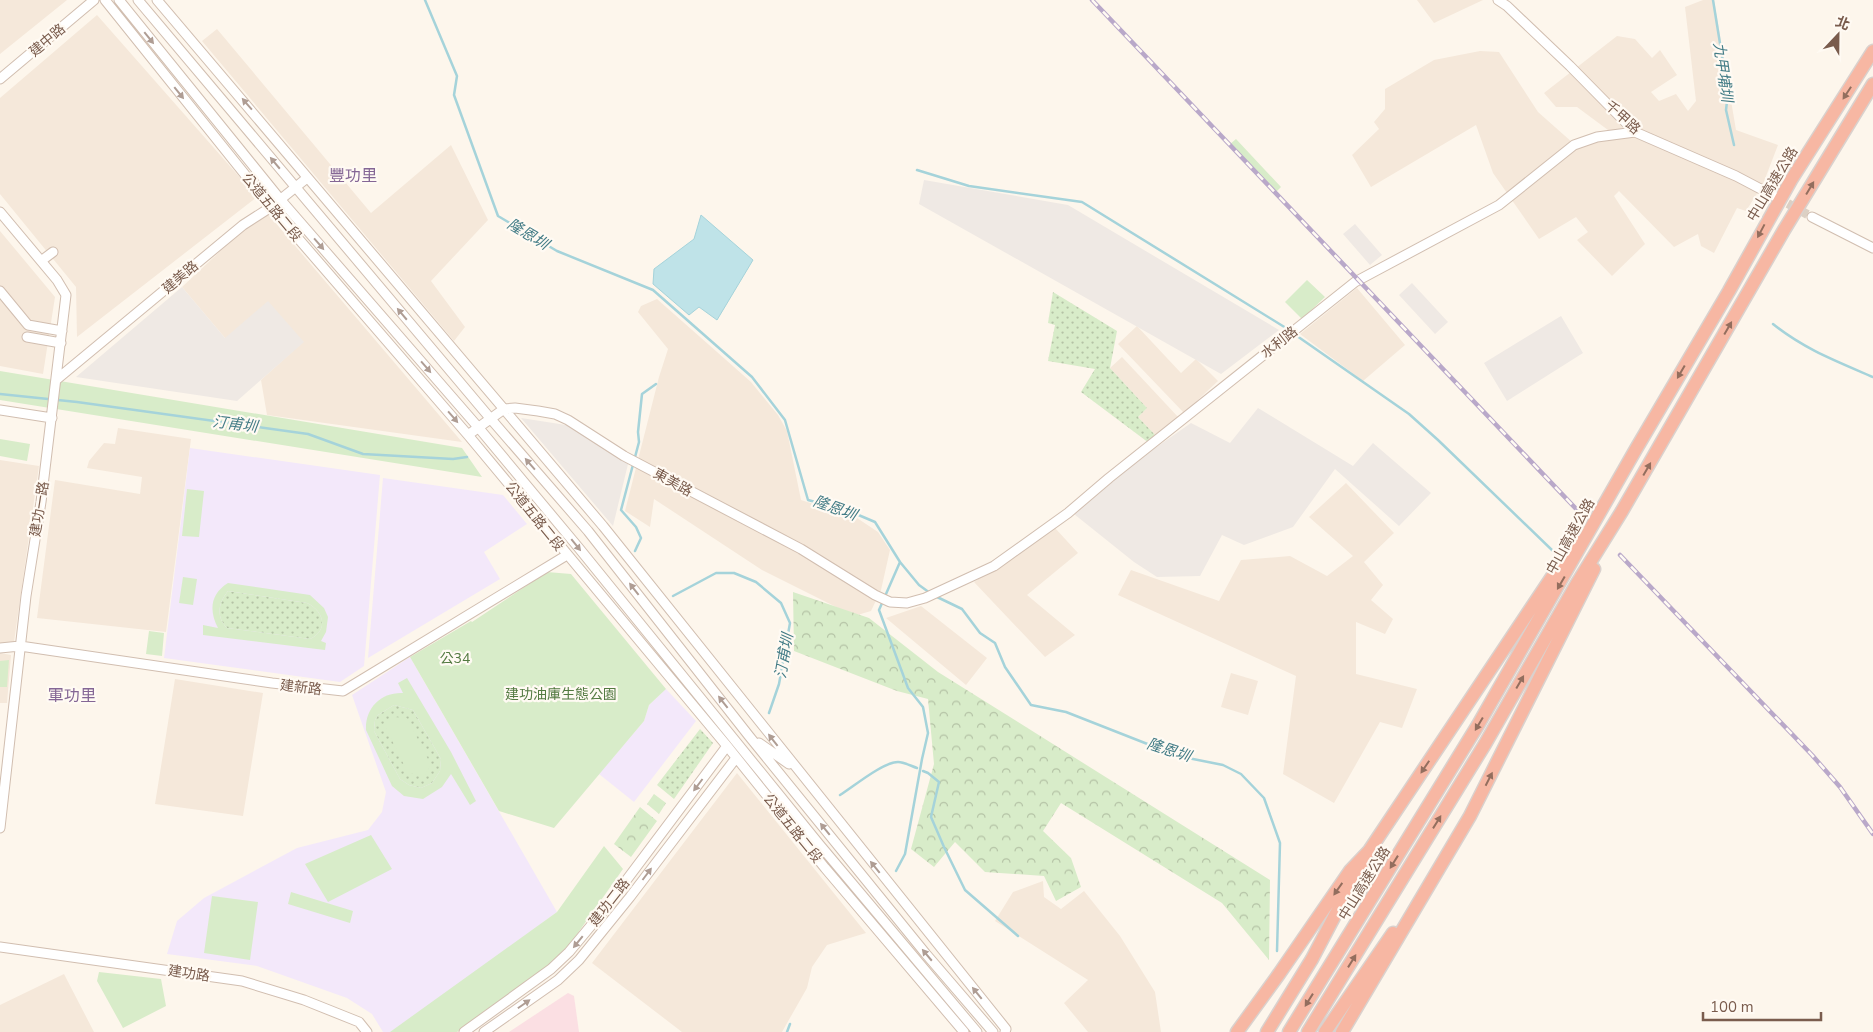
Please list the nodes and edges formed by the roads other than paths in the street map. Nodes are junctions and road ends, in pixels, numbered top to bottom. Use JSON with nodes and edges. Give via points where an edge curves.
{"nodes":[{"id":1,"x":94,"y":0,"type":"edge"},
{"id":2,"x":105,"y":0,"type":"edge"},
{"id":3,"x":119,"y":0,"type":"edge"},
{"id":4,"x":138,"y":0,"type":"edge"},
{"id":5,"x":157,"y":0,"type":"edge"},
{"id":6,"x":1498,"y":0,"type":"edge"},
{"id":7,"x":1873,"y":52,"type":"edge"},
{"id":8,"x":0,"y":79,"type":"edge"},
{"id":9,"x":1873,"y":84,"type":"edge"},
{"id":10,"x":1635,"y":132,"type":"junction"},
{"id":11,"x":307,"y":178,"type":"junction"},
{"id":12,"x":295,"y":187,"type":"junction"},
{"id":13,"x":1774,"y":196,"type":"tunnel mouth"},
{"id":14,"x":280,"y":199,"type":"junction"},
{"id":15,"x":271,"y":207,"type":"junction"},
{"id":16,"x":0,"y":212,"type":"edge"},
{"id":17,"x":1812,"y":217,"type":"tunnel mouth"},
{"id":18,"x":1873,"y":248,"type":"edge"},
{"id":19,"x":53,"y":252,"type":"dead end"},
{"id":20,"x":42,"y":261,"type":"junction"},
{"id":21,"x":0,"y":291,"type":"edge"},
{"id":22,"x":62,"y":331,"type":"junction"},
{"id":23,"x":27,"y":336,"type":"dead end"},
{"id":24,"x":61,"y":343,"type":"junction"},
{"id":25,"x":56,"y":383,"type":"junction"},
{"id":26,"x":504,"y":409,"type":"junction"},
{"id":27,"x":0,"y":410,"type":"edge"},
{"id":28,"x":52,"y":418,"type":"junction"},
{"id":29,"x":490,"y":418,"type":"junction"},
{"id":30,"x":478,"y":427,"type":"junction"},
{"id":31,"x":468,"y":435,"type":"junction"},
{"id":32,"x":1636,"y":449,"type":"junction"},
{"id":33,"x":1622,"y":511,"type":"junction"},
{"id":34,"x":567,"y":556,"type":"junction"},
{"id":35,"x":890,"y":602,"type":"joint"},
{"id":36,"x":20,"y":646,"type":"junction"},
{"id":37,"x":0,"y":648,"type":"edge"},
{"id":38,"x":749,"y":736,"type":"junction"},
{"id":39,"x":727,"y":746,"type":"junction"},
{"id":40,"x":736,"y":758,"type":"junction"},
{"id":41,"x":797,"y":770,"type":"junction"},
{"id":42,"x":0,"y":828,"type":"edge"},
{"id":43,"x":1368,"y":851,"type":"junction"},
{"id":44,"x":1431,"y":883,"type":"junction"},
{"id":45,"x":0,"y":947,"type":"edge"},
{"id":46,"x":366,"y":1032,"type":"edge"},
{"id":47,"x":464,"y":1032,"type":"edge"},
{"id":48,"x":484,"y":1032,"type":"edge"},
{"id":49,"x":964,"y":1032,"type":"edge"},
{"id":50,"x":977,"y":1032,"type":"edge"},
{"id":51,"x":993,"y":1032,"type":"edge"},
{"id":52,"x":1005,"y":1032,"type":"edge"},
{"id":53,"x":1236,"y":1032,"type":"edge"},
{"id":54,"x":1267,"y":1032,"type":"edge"},
{"id":55,"x":1289,"y":1032,"type":"edge"},
{"id":56,"x":1308,"y":1032,"type":"edge"},
{"id":57,"x":1325,"y":1032,"type":"edge"},
{"id":58,"x":1342,"y":1032,"type":"edge"}],
"edges":[{"from":1,"to":8,"type":"street","name":"建中路"},
{"from":2,"to":15,"type":"street","name":"公道五路二段","one_way":true},
{"from":3,"to":14,"type":"street","name":"公道五路二段","one_way":true},
{"from":12,"to":4,"type":"street","name":"公道五路二段","one_way":true},
{"from":11,"to":5,"type":"street","one_way":true},
{"from":6,"to":10,"type":"street","name":"千甲路","via":[[1508,6]]},
{"from":7,"to":32,"type":"highway","name":"中山高速公路","one_way":true,"via":[[1791,180]]},
{"from":33,"to":9,"type":"highway","name":"中山高速公路","one_way":true},
{"from":10,"to":13,"type":"street","name":"千甲路"},
{"from":10,"to":35,"type":"street","name":"水利路","via":[[1596,137],[1574,145],[1499,205],[1355,282],[1068,514],[994,566],[925,598],[907,603]]},
{"from":11,"to":12,"type":"street","name":"建美路"},
{"from":11,"to":26,"type":"street"},
{"from":12,"to":14,"type":"street","name":"建美路"},
{"from":29,"to":12,"type":"street","name":"公道五路二段","one_way":true},
{"from":14,"to":15,"type":"street","name":"建美路"},
{"from":14,"to":30,"type":"street","name":"公道五路二段","one_way":true},
{"from":15,"to":25,"type":"street","name":"建美路","via":[[236,231]]},
{"from":15,"to":31,"type":"street","name":"公道五路二段","one_way":true},
{"from":16,"to":20,"type":"street","name":"建功一路"},
{"from":17,"to":18,"type":"street"},
{"from":19,"to":20,"type":"street"},
{"from":20,"to":22,"type":"street","name":"建功一路","via":[[66,295]]},
{"from":21,"to":22,"type":"street","via":[[28,325]]},
{"from":22,"to":24,"type":"street","name":"建功一路"},
{"from":23,"to":24,"type":"street"},
{"from":24,"to":25,"type":"street","name":"建功一路"},
{"from":25,"to":28,"type":"street","name":"建功一路"},
{"from":26,"to":29,"type":"street"},
{"from":26,"to":35,"type":"street","name":"東美路","via":[[538,411],[568,420],[634,461],[801,550]]},
{"from":41,"to":26,"type":"street","one_way":true,"via":[[603,526]]},
{"from":27,"to":28,"type":"street"},
{"from":28,"to":36,"type":"street","name":"建功一路"},
{"from":29,"to":30,"type":"street"},
{"from":38,"to":29,"type":"street","name":"公道五路二段","one_way":true,"via":[[588,531]]},
{"from":30,"to":31,"type":"street"},
{"from":30,"to":50,"type":"street","name":"公道五路二段","one_way":true},
{"from":31,"to":34,"type":"street","name":"公道五路二段"},
{"from":32,"to":43,"type":"highway","one_way":true},
{"from":32,"to":55,"type":"highway","name":"中山高速公路","one_way":true,"via":[[1478,726]]},
{"from":44,"to":33,"type":"highway","one_way":true,"via":[[1470,816]]},
{"from":56,"to":33,"type":"highway","name":"中山高速公路","one_way":true,"via":[[1480,753]]},
{"from":34,"to":36,"type":"street","name":"建新路","via":[[342,692]]},
{"from":34,"to":39,"type":"street","name":"公道五路二段"},
{"from":36,"to":37,"type":"street","name":"建新路"},
{"from":36,"to":42,"type":"street","name":"建功一路"},
{"from":38,"to":41,"type":"street"},
{"from":51,"to":38,"type":"street","name":"公道五路二段","one_way":true},
{"from":39,"to":40,"type":"street","name":"公道五路二段"},
{"from":39,"to":47,"type":"street","name":"建功二路","one_way":true,"via":[[570,952]]},
{"from":48,"to":40,"type":"street","name":"建功二路","one_way":true,"via":[[558,980],[579,960]]},
{"from":40,"to":49,"type":"street","name":"公道五路二段"},
{"from":52,"to":41,"type":"street","one_way":true,"via":[[1006,1029]]},
{"from":43,"to":53,"type":"highway","one_way":true,"via":[[1350,871]]},
{"from":43,"to":54,"type":"highway","via":[[1312,959]]},
{"from":44,"to":57,"type":"highway"},
{"from":44,"to":58,"type":"highway"},
{"from":45,"to":46,"type":"street","name":"建功路","via":[[242,981],[304,1000],[359,1022]]}]}
